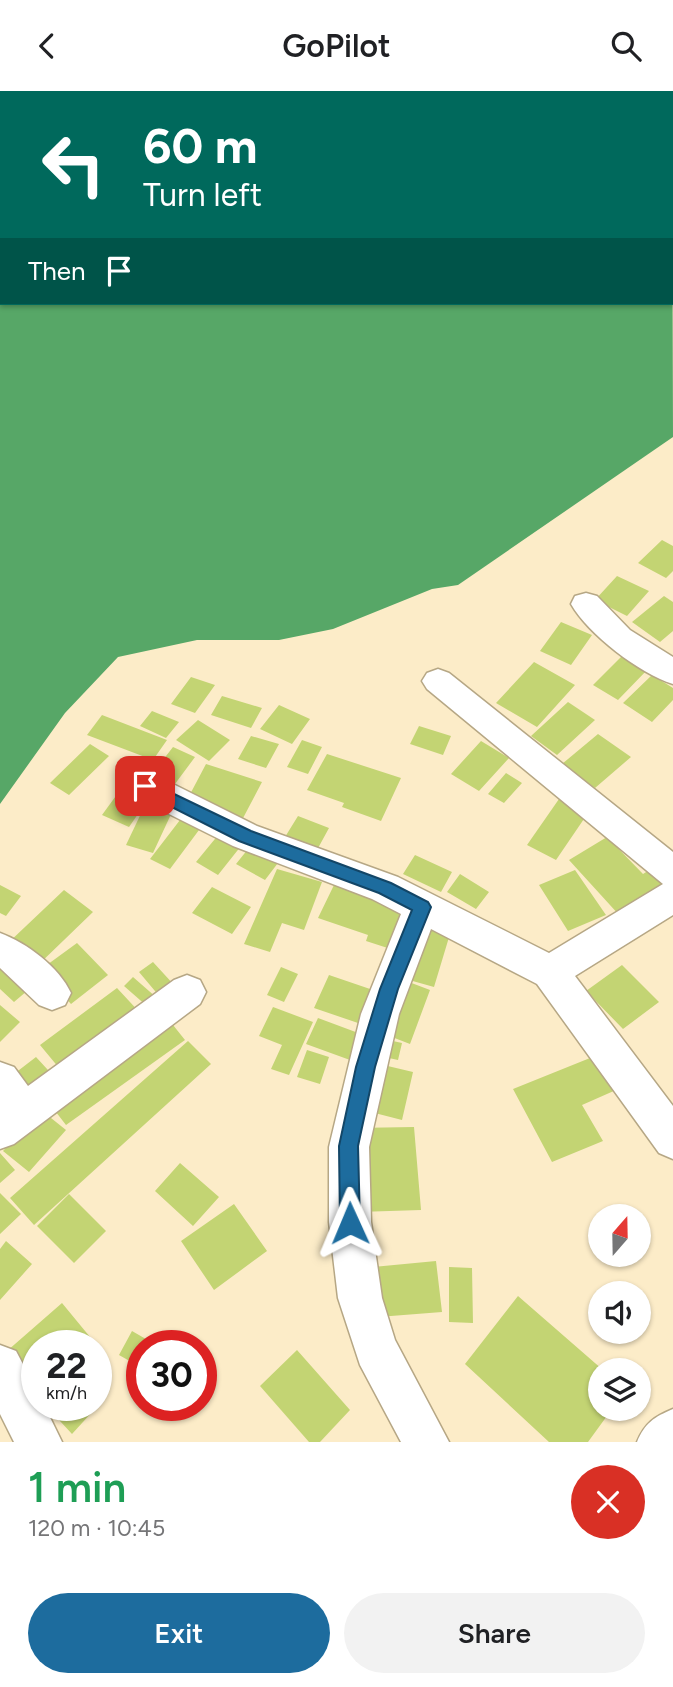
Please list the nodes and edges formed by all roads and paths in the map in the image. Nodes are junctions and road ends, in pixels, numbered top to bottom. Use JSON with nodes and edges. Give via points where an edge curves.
{"nodes":[{"id":1,"x":586,"y":604,"type":"dead end"},
{"id":2,"x":673,"y":672,"type":"edge"},
{"id":3,"x":438,"y":681,"type":"dead end"},
{"id":4,"x":145,"y":786,"type":"dead end"},
{"id":5,"x":673,"y":873,"type":"edge"},
{"id":6,"x":673,"y":896,"type":"edge"},
{"id":7,"x":422,"y":907,"type":"junction"},
{"id":8,"x":0,"y":949,"type":"edge"},
{"id":9,"x":550,"y":972,"type":"junction"},
{"id":10,"x":187,"y":992,"type":"dead end"},
{"id":11,"x":52,"y":993,"type":"dead end"},
{"id":12,"x":0,"y":1080,"type":"edge"},
{"id":13,"x":11,"y":1121,"type":"edge"},
{"id":14,"x":673,"y":1139,"type":"edge"},
{"id":15,"x":0,"y":1367,"type":"edge"},
{"id":16,"x":673,"y":1432,"type":"edge"},
{"id":17,"x":39,"y":1442,"type":"edge"},
{"id":18,"x":426,"y":1442,"type":"edge"},
{"id":19,"x":660,"y":1442,"type":"edge"}],
"edges":[{"from":1,"to":2,"type":"street","via":[[619,638]]},
{"from":3,"to":5,"type":"street"},
{"from":4,"to":7,"type":"street","via":[[245,836],[385,888]]},
{"from":6,"to":9,"type":"street"},
{"from":7,"to":9,"type":"street"},
{"from":7,"to":18,"type":"street","via":[[380,1014],[349,1146],[350,1223],[360,1298],[376,1349]]},
{"from":8,"to":11,"type":"street"},
{"from":9,"to":14,"type":"street"},
{"from":10,"to":13,"type":"street"},
{"from":12,"to":13,"type":"street"},
{"from":15,"to":17,"type":"street"},
{"from":16,"to":19,"type":"street"}]}
